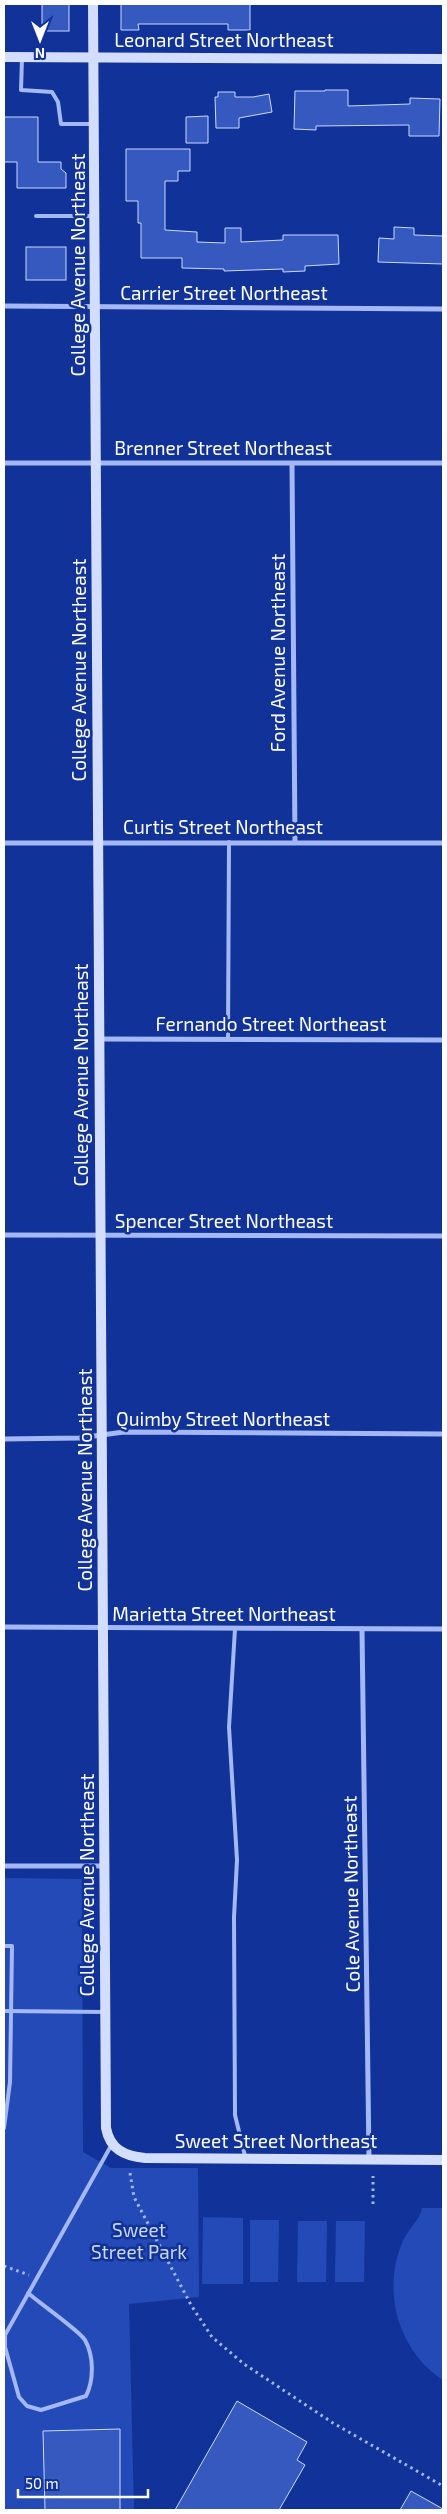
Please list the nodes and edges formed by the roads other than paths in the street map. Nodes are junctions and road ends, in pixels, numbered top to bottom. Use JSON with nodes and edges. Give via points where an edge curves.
{"nodes":[{"id":1,"x":93,"y":4,"type":"edge"},
{"id":2,"x":94,"y":56,"type":"junction"},
{"id":3,"x":4,"y":57,"type":"edge"},
{"id":4,"x":22,"y":57,"type":"junction"},
{"id":5,"x":443,"y":59,"type":"edge"},
{"id":6,"x":95,"y":124,"type":"junction"},
{"id":7,"x":36,"y":216,"type":"dead end"},
{"id":8,"x":95,"y":216,"type":"junction"},
{"id":9,"x":4,"y":306,"type":"edge"},
{"id":10,"x":95,"y":307,"type":"junction"},
{"id":11,"x":443,"y":309,"type":"edge"},
{"id":12,"x":4,"y":463,"type":"edge"},
{"id":13,"x":443,"y":463,"type":"edge"},
{"id":14,"x":96,"y":464,"type":"junction"},
{"id":15,"x":292,"y":464,"type":"junction"},
{"id":16,"x":4,"y":842,"type":"edge"},
{"id":17,"x":229,"y":842,"type":"junction"},
{"id":18,"x":295,"y":842,"type":"junction"},
{"id":19,"x":98,"y":843,"type":"junction"},
{"id":20,"x":443,"y":843,"type":"edge"},
{"id":21,"x":98,"y":1039,"type":"junction"},
{"id":22,"x":228,"y":1039,"type":"junction"},
{"id":23,"x":443,"y":1040,"type":"edge"},
{"id":24,"x":4,"y":1235,"type":"edge"},
{"id":25,"x":100,"y":1236,"type":"junction"},
{"id":26,"x":443,"y":1236,"type":"edge"},
{"id":27,"x":443,"y":1434,"type":"edge"},
{"id":28,"x":102,"y":1436,"type":"junction"},
{"id":29,"x":4,"y":1439,"type":"edge"},
{"id":30,"x":4,"y":1627,"type":"edge"},
{"id":31,"x":104,"y":1629,"type":"junction"},
{"id":32,"x":235,"y":1629,"type":"junction"},
{"id":33,"x":362,"y":1630,"type":"junction"},
{"id":34,"x":443,"y":1630,"type":"edge"},
{"id":35,"x":4,"y":1866,"type":"edge"},
{"id":36,"x":104,"y":1866,"type":"junction"},
{"id":37,"x":4,"y":1946,"type":"edge"},
{"id":38,"x":12,"y":2010,"type":"junction"},
{"id":39,"x":4,"y":2011,"type":"edge"},
{"id":40,"x":104,"y":2012,"type":"junction"},
{"id":41,"x":4,"y":2128,"type":"edge"},
{"id":42,"x":112,"y":2144,"type":"junction"},
{"id":43,"x":245,"y":2159,"type":"junction"},
{"id":44,"x":369,"y":2159,"type":"junction"},
{"id":45,"x":443,"y":2160,"type":"edge"},
{"id":46,"x":28,"y":2293,"type":"junction"}],
"edges":[{"from":1,"to":2,"type":"street","name":"College Avenue Northeast"},
{"from":2,"to":4,"type":"street","name":"Leonard Street Northeast"},
{"from":2,"to":5,"type":"street","name":"Leonard Street Northeast"},
{"from":2,"to":6,"type":"street","name":"College Avenue Northeast"},
{"from":3,"to":4,"type":"street","name":"Leonard Street Northeast"},
{"from":4,"to":6,"type":"lane","via":[[21,90],[52,92],[58,102],[61,124]]},
{"from":6,"to":8,"type":"street","name":"College Avenue Northeast"},
{"from":7,"to":8,"type":"lane"},
{"from":8,"to":10,"type":"street","name":"College Avenue Northeast"},
{"from":9,"to":10,"type":"street","name":"Carrier Street Northeast"},
{"from":10,"to":11,"type":"street","name":"Carrier Street Northeast"},
{"from":10,"to":14,"type":"street","name":"College Avenue Northeast"},
{"from":12,"to":14,"type":"street","name":"Brenner Street Northeast"},
{"from":13,"to":15,"type":"street","name":"Brenner Street Northeast"},
{"from":14,"to":15,"type":"street","name":"Brenner Street Northeast"},
{"from":14,"to":19,"type":"street","name":"College Avenue Northeast"},
{"from":15,"to":18,"type":"street","name":"Ford Avenue Northeast"},
{"from":16,"to":19,"type":"street","name":"Curtis Street Northeast"},
{"from":17,"to":18,"type":"street","name":"Curtis Street Northeast"},
{"from":17,"to":19,"type":"street","name":"Curtis Street Northeast"},
{"from":17,"to":22,"type":"lane"},
{"from":18,"to":20,"type":"street","name":"Curtis Street Northeast"},
{"from":19,"to":21,"type":"street","name":"College Avenue Northeast"},
{"from":21,"to":22,"type":"street","name":"Fernando Street Northeast"},
{"from":21,"to":25,"type":"street","name":"College Avenue Northeast"},
{"from":22,"to":23,"type":"street","name":"Fernando Street Northeast"},
{"from":24,"to":25,"type":"street","name":"Spencer Street Northeast"},
{"from":25,"to":26,"type":"street","name":"Spencer Street Northeast"},
{"from":25,"to":28,"type":"street","name":"College Avenue Northeast"},
{"from":27,"to":28,"type":"street","name":"Quimby Street Northeast","via":[[124,1432]]},
{"from":28,"to":29,"type":"street","name":"Quimby Street Northeast"},
{"from":28,"to":31,"type":"street","name":"College Avenue Northeast"},
{"from":30,"to":31,"type":"street","name":"Marietta Street Northeast"},
{"from":31,"to":32,"type":"street","name":"Marietta Street Northeast"},
{"from":31,"to":36,"type":"street","name":"College Avenue Northeast"},
{"from":32,"to":33,"type":"street","name":"Marietta Street Northeast"},
{"from":32,"to":43,"type":"lane","via":[[229,1727],[237,1860],[234,1917],[235,2115]]},
{"from":33,"to":34,"type":"street","name":"Marietta Street Northeast"},
{"from":33,"to":44,"type":"street","name":"Cole Avenue Northeast"},
{"from":35,"to":36,"type":"street"},
{"from":36,"to":40,"type":"street","name":"College Avenue Northeast"},
{"from":37,"to":38,"type":"lane","via":[[12,1946]]},
{"from":38,"to":39,"type":"lane"},
{"from":38,"to":40,"type":"lane"},
{"from":38,"to":41,"type":"lane","via":[[10,2082]]},
{"from":40,"to":42,"type":"street","name":"College Avenue Northeast","via":[[105,2115],[107,2134]]},
{"from":42,"to":43,"type":"street","name":"Sweet Street Northeast","via":[[123,2154],[133,2157]]},
{"from":42,"to":46,"type":"lane"},
{"from":43,"to":44,"type":"street","name":"Sweet Street Northeast"},
{"from":44,"to":45,"type":"street","name":"Sweet Street Northeast"},
{"from":46,"to":46,"type":"lane","via":[[5,2335],[5,2347],[19,2397],[27,2406],[41,2410],[86,2396],[92,2384],[91,2361],[84,2339]]}]}
